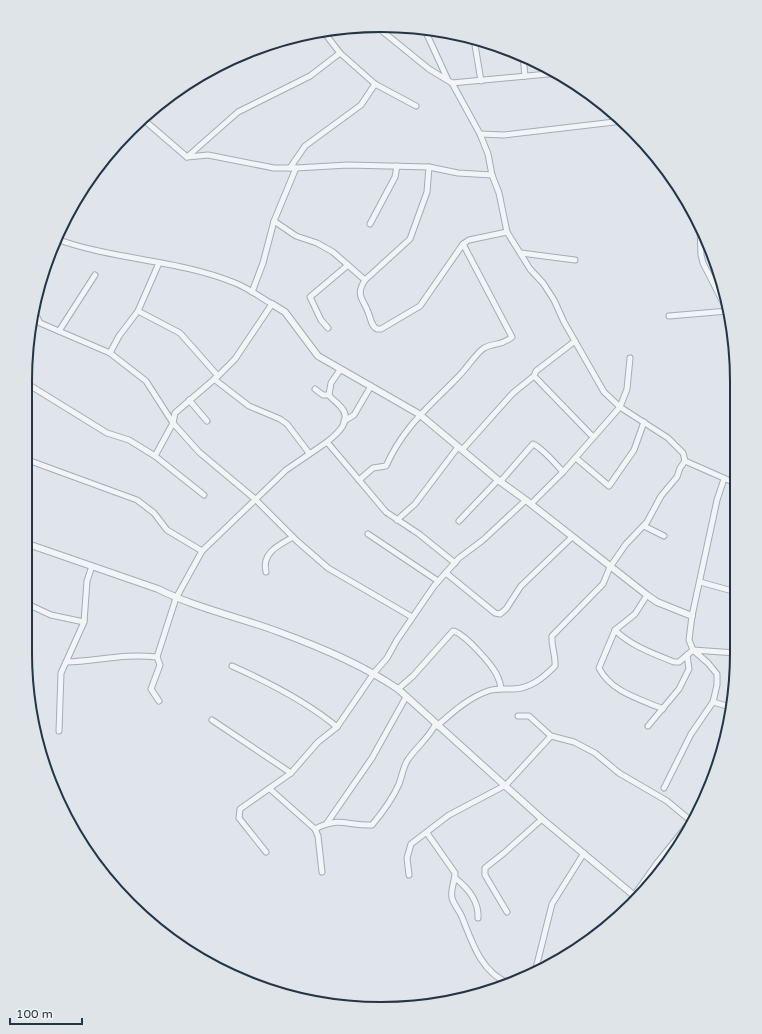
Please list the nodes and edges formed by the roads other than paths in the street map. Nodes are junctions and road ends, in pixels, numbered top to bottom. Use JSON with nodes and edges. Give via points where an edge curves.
{"nodes":[{"id":1,"x":384,"y":32,"type":"edge"},
{"id":2,"x":427,"y":35,"type":"edge"},
{"id":3,"x":327,"y":37,"type":"edge"},
{"id":4,"x":475,"y":45,"type":"edge"},
{"id":5,"x":340,"y":53,"type":"junction"},
{"id":6,"x":524,"y":63,"type":"edge"},
{"id":7,"x":547,"y":74,"type":"edge"},
{"id":8,"x":525,"y":76,"type":"junction"},
{"id":9,"x":447,"y":78,"type":"junction"},
{"id":10,"x":481,"y":81,"type":"junction"},
{"id":11,"x":452,"y":83,"type":"junction"},
{"id":12,"x":375,"y":84,"type":"junction"},
{"id":13,"x":416,"y":106,"type":"dead end"},
{"id":14,"x":614,"y":122,"type":"edge"},
{"id":15,"x":147,"y":123,"type":"edge"},
{"id":16,"x":480,"y":134,"type":"junction"},
{"id":17,"x":187,"y":156,"type":"junction"},
{"id":18,"x":397,"y":166,"type":"junction"},
{"id":19,"x":429,"y":166,"type":"junction"},
{"id":20,"x":293,"y":168,"type":"junction"},
{"id":21,"x":492,"y":175,"type":"junction"},
{"id":22,"x":274,"y":221,"type":"junction"},
{"id":23,"x":370,"y":224,"type":"dead end"},
{"id":24,"x":507,"y":232,"type":"junction"},
{"id":25,"x":700,"y":240,"type":"edge"},
{"id":26,"x":62,"y":241,"type":"edge"},
{"id":27,"x":463,"y":244,"type":"junction"},
{"id":28,"x":521,"y":253,"type":"junction"},
{"id":29,"x":575,"y":260,"type":"dead end"},
{"id":30,"x":159,"y":263,"type":"junction"},
{"id":31,"x":348,"y":265,"type":"junction"},
{"id":32,"x":95,"y":275,"type":"dead end"},
{"id":33,"x":365,"y":280,"type":"junction"},
{"id":34,"x":252,"y":292,"type":"junction"},
{"id":35,"x":719,"y":294,"type":"edge"},
{"id":36,"x":272,"y":304,"type":"junction"},
{"id":37,"x":138,"y":311,"type":"junction"},
{"id":38,"x":723,"y":312,"type":"edge"},
{"id":39,"x":669,"y":316,"type":"dead end"},
{"id":40,"x":38,"y":318,"type":"edge"},
{"id":41,"x":328,"y":328,"type":"dead end"},
{"id":42,"x":59,"y":331,"type":"junction"},
{"id":43,"x":575,"y":341,"type":"junction"},
{"id":44,"x":110,"y":353,"type":"junction"},
{"id":45,"x":630,"y":358,"type":"dead end"},
{"id":46,"x":340,"y":370,"type":"junction"},
{"id":47,"x":534,"y":376,"type":"junction"},
{"id":48,"x":216,"y":377,"type":"junction"},
{"id":49,"x":372,"y":386,"type":"junction"},
{"id":50,"x":32,"y":387,"type":"edge"},
{"id":51,"x":315,"y":389,"type":"dead end"},
{"id":52,"x":329,"y":394,"type":"junction"},
{"id":53,"x":189,"y":400,"type":"junction"},
{"id":54,"x":620,"y":407,"type":"junction"},
{"id":55,"x":344,"y":411,"type":"junction"},
{"id":56,"x":419,"y":414,"type":"junction"},
{"id":57,"x":354,"y":415,"type":"junction"},
{"id":58,"x":206,"y":421,"type":"dead end"},
{"id":59,"x":344,"y":421,"type":"junction"},
{"id":60,"x":644,"y":422,"type":"junction"},
{"id":61,"x":173,"y":423,"type":"junction"},
{"id":62,"x":593,"y":437,"type":"junction"},
{"id":63,"x":327,"y":442,"type":"junction"},
{"id":64,"x":460,"y":449,"type":"junction"},
{"id":65,"x":309,"y":453,"type":"junction"},
{"id":66,"x":155,"y":456,"type":"junction"},
{"id":67,"x":576,"y":458,"type":"junction"},
{"id":68,"x":32,"y":461,"type":"edge"},
{"id":69,"x":685,"y":461,"type":"junction"},
{"id":70,"x":564,"y":472,"type":"junction"},
{"id":71,"x":724,"y":479,"type":"junction"},
{"id":72,"x":359,"y":480,"type":"junction"},
{"id":73,"x":499,"y":481,"type":"junction"},
{"id":74,"x":730,"y":481,"type":"edge"},
{"id":75,"x":204,"y":495,"type":"dead end"},
{"id":76,"x":255,"y":499,"type":"junction"},
{"id":77,"x":529,"y":502,"type":"junction"},
{"id":78,"x":397,"y":520,"type":"junction"},
{"id":79,"x":459,"y":521,"type":"dead end"},
{"id":80,"x":644,"y":526,"type":"junction"},
{"id":81,"x":368,"y":534,"type":"dead end"},
{"id":82,"x":664,"y":536,"type":"dead end"},
{"id":83,"x":293,"y":537,"type":"junction"},
{"id":84,"x":572,"y":537,"type":"junction"},
{"id":85,"x":32,"y":545,"type":"edge"},
{"id":86,"x":202,"y":551,"type":"junction"},
{"id":87,"x":455,"y":563,"type":"junction"},
{"id":88,"x":92,"y":566,"type":"junction"},
{"id":89,"x":610,"y":567,"type":"junction"},
{"id":90,"x":266,"y":572,"type":"dead end"},
{"id":91,"x":446,"y":573,"type":"junction"},
{"id":92,"x":438,"y":581,"type":"junction"},
{"id":93,"x":700,"y":582,"type":"junction"},
{"id":94,"x":730,"y":590,"type":"edge"},
{"id":95,"x":646,"y":595,"type":"junction"},
{"id":96,"x":176,"y":598,"type":"junction"},
{"id":97,"x":32,"y":606,"type":"edge"},
{"id":98,"x":692,"y":616,"type":"junction"},
{"id":99,"x":412,"y":617,"type":"junction"},
{"id":100,"x":84,"y":622,"type":"junction"},
{"id":101,"x":615,"y":630,"type":"junction"},
{"id":102,"x":693,"y":650,"type":"junction"},
{"id":103,"x":730,"y":653,"type":"edge"},
{"id":104,"x":687,"y":655,"type":"junction"},
{"id":105,"x":157,"y":657,"type":"junction"},
{"id":106,"x":66,"y":662,"type":"junction"},
{"id":107,"x":232,"y":666,"type":"dead end"},
{"id":108,"x":374,"y":673,"type":"junction"},
{"id":109,"x":501,"y":688,"type":"junction"},
{"id":110,"x":398,"y":689,"type":"junction"},
{"id":111,"x":406,"y":697,"type":"junction"},
{"id":112,"x":159,"y":701,"type":"dead end"},
{"id":113,"x":714,"y":702,"type":"junction"},
{"id":114,"x":726,"y":706,"type":"edge"},
{"id":115,"x":663,"y":709,"type":"junction"},
{"id":116,"x":518,"y":716,"type":"dead end"},
{"id":117,"x":212,"y":720,"type":"dead end"},
{"id":118,"x":436,"y":725,"type":"junction"},
{"id":119,"x":648,"y":726,"type":"dead end"},
{"id":120,"x":337,"y":727,"type":"junction"},
{"id":121,"x":59,"y":731,"type":"dead end"},
{"id":122,"x":551,"y":736,"type":"junction"},
{"id":123,"x":291,"y":773,"type":"junction"},
{"id":124,"x":506,"y":785,"type":"junction"},
{"id":125,"x":664,"y":788,"type":"dead end"},
{"id":126,"x":270,"y":789,"type":"junction"},
{"id":127,"x":689,"y":817,"type":"edge"},
{"id":128,"x":542,"y":819,"type":"junction"},
{"id":129,"x":328,"y":823,"type":"junction"},
{"id":130,"x":315,"y":829,"type":"junction"},
{"id":131,"x":427,"y":833,"type":"junction"},
{"id":132,"x":673,"y":844,"type":"edge"},
{"id":133,"x":266,"y":852,"type":"dead end"},
{"id":134,"x":584,"y":853,"type":"junction"},
{"id":135,"x":322,"y":872,"type":"dead end"},
{"id":136,"x":409,"y":875,"type":"dead end"},
{"id":137,"x":649,"y":875,"type":"edge"},
{"id":138,"x":455,"y":878,"type":"junction"},
{"id":139,"x":633,"y":894,"type":"edge"},
{"id":140,"x":507,"y":912,"type":"dead end"},
{"id":141,"x":478,"y":918,"type":"dead end"},
{"id":142,"x":537,"y":965,"type":"edge"},
{"id":143,"x":501,"y":980,"type":"edge"}],
"edges":[{"from":1,"to":9,"type":"street","via":[[429,69]]},
{"from":2,"to":9,"type":"street"},
{"from":3,"to":5,"type":"street"},
{"from":4,"to":10,"type":"street"},
{"from":5,"to":12,"type":"street"},
{"from":5,"to":17,"type":"street","via":[[310,76],[238,112]]},
{"from":6,"to":8,"type":"street"},
{"from":7,"to":8,"type":"street"},
{"from":8,"to":10,"type":"street"},
{"from":9,"to":11,"type":"street"},
{"from":10,"to":11,"type":"street"},
{"from":11,"to":16,"type":"street"},
{"from":12,"to":13,"type":"street"},
{"from":12,"to":20,"type":"street","via":[[361,105],[305,146]]},
{"from":14,"to":16,"type":"street","via":[[504,135]]},
{"from":15,"to":17,"type":"street"},
{"from":16,"to":21,"type":"street","via":[[488,154]]},
{"from":17,"to":20,"type":"street","via":[[208,155],[274,168]]},
{"from":18,"to":19,"type":"street"},
{"from":18,"to":20,"type":"street"},
{"from":18,"to":23,"type":"street","via":[[395,177]]},
{"from":19,"to":21,"type":"street","via":[[458,173]]},
{"from":19,"to":33,"type":"street","via":[[427,192],[410,239]]},
{"from":20,"to":22,"type":"street"},
{"from":21,"to":24,"type":"street","via":[[499,193]]},
{"from":22,"to":31,"type":"street","via":[[296,236],[333,252]]},
{"from":22,"to":34,"type":"street"},
{"from":24,"to":27,"type":"street","via":[[469,240]]},
{"from":24,"to":28,"type":"street"},
{"from":25,"to":35,"type":"street","via":[[700,255]]},
{"from":26,"to":30,"type":"street","via":[[92,250]]},
{"from":27,"to":33,"type":"street","via":[[420,306],[381,329],[373,327],[368,310],[361,300],[360,291]]},
{"from":27,"to":56,"type":"street","via":[[512,337],[503,344],[484,348]]},
{"from":28,"to":29,"type":"street"},
{"from":28,"to":43,"type":"street","via":[[554,300]]},
{"from":30,"to":34,"type":"street","via":[[217,277]]},
{"from":30,"to":37,"type":"street"},
{"from":31,"to":33,"type":"street"},
{"from":31,"to":41,"type":"street","via":[[310,297],[321,320]]},
{"from":32,"to":42,"type":"street"},
{"from":34,"to":36,"type":"street"},
{"from":36,"to":46,"type":"street","via":[[284,312],[318,356]]},
{"from":36,"to":48,"type":"street","via":[[235,359]]},
{"from":37,"to":44,"type":"street"},
{"from":37,"to":48,"type":"street","via":[[180,333]]},
{"from":38,"to":39,"type":"street"},
{"from":40,"to":42,"type":"street"},
{"from":42,"to":44,"type":"street"},
{"from":43,"to":47,"type":"street","via":[[536,371]]},
{"from":43,"to":54,"type":"street","via":[[604,392]]},
{"from":44,"to":61,"type":"street","via":[[146,381]]},
{"from":45,"to":54,"type":"street","via":[[627,389]]},
{"from":46,"to":49,"type":"street"},
{"from":46,"to":52,"type":"street","via":[[329,389]]},
{"from":47,"to":62,"type":"street"},
{"from":47,"to":64,"type":"street","via":[[513,393]]},
{"from":48,"to":53,"type":"street"},
{"from":48,"to":65,"type":"street","via":[[249,406],[280,419]]},
{"from":49,"to":56,"type":"street"},
{"from":49,"to":57,"type":"street"},
{"from":50,"to":66,"type":"street","via":[[107,433],[129,440]]},
{"from":51,"to":52,"type":"street","via":[[323,396]]},
{"from":52,"to":55,"type":"street"},
{"from":53,"to":58,"type":"street"},
{"from":53,"to":61,"type":"street","via":[[175,413]]},
{"from":54,"to":60,"type":"street"},
{"from":54,"to":62,"type":"street"},
{"from":55,"to":57,"type":"street"},
{"from":55,"to":59,"type":"street"},
{"from":56,"to":64,"type":"street"},
{"from":56,"to":72,"type":"street","via":[[394,448],[386,466],[372,468]]},
{"from":57,"to":59,"type":"street"},
{"from":59,"to":63,"type":"street","via":[[343,428]]},
{"from":60,"to":67,"type":"street","via":[[634,450],[609,486]]},
{"from":60,"to":69,"type":"street","via":[[668,438],[683,453]]},
{"from":61,"to":66,"type":"street"},
{"from":61,"to":76,"type":"street","via":[[199,452]]},
{"from":62,"to":67,"type":"street"},
{"from":63,"to":65,"type":"street"},
{"from":63,"to":72,"type":"street"},
{"from":64,"to":73,"type":"street"},
{"from":64,"to":78,"type":"street","via":[[415,504]]},
{"from":65,"to":76,"type":"street"},
{"from":66,"to":75,"type":"street"},
{"from":67,"to":70,"type":"street"},
{"from":68,"to":86,"type":"street","via":[[137,500],[154,513],[167,530]]},
{"from":69,"to":71,"type":"street"},
{"from":69,"to":80,"type":"street"},
{"from":70,"to":73,"type":"street","via":[[539,446],[533,444]]},
{"from":70,"to":77,"type":"street"},
{"from":71,"to":74,"type":"street"},
{"from":71,"to":93,"type":"street","via":[[717,500]]},
{"from":72,"to":78,"type":"street","via":[[386,512]]},
{"from":73,"to":77,"type":"street"},
{"from":73,"to":79,"type":"street"},
{"from":76,"to":83,"type":"street"},
{"from":76,"to":86,"type":"street"},
{"from":77,"to":84,"type":"street"},
{"from":77,"to":87,"type":"street"},
{"from":78,"to":87,"type":"street"},
{"from":80,"to":82,"type":"street"},
{"from":80,"to":89,"type":"street","via":[[626,544]]},
{"from":81,"to":92,"type":"street"},
{"from":83,"to":90,"type":"street","via":[[276,546],[266,558]]},
{"from":83,"to":99,"type":"street","via":[[328,568]]},
{"from":84,"to":89,"type":"street"},
{"from":84,"to":91,"type":"street","via":[[522,586],[500,614]]},
{"from":85,"to":88,"type":"street"},
{"from":86,"to":96,"type":"street"},
{"from":87,"to":91,"type":"street"},
{"from":88,"to":96,"type":"street","via":[[158,589]]},
{"from":88,"to":100,"type":"street"},
{"from":89,"to":95,"type":"street"},
{"from":89,"to":109,"type":"street","via":[[603,584],[552,636],[555,666],[536,683],[513,689]]},
{"from":91,"to":92,"type":"street"},
{"from":92,"to":99,"type":"street"},
{"from":93,"to":94,"type":"street"},
{"from":93,"to":98,"type":"street"},
{"from":95,"to":98,"type":"street"},
{"from":95,"to":101,"type":"street","via":[[635,614]]},
{"from":96,"to":105,"type":"street"},
{"from":96,"to":108,"type":"street","via":[[279,632]]},
{"from":97,"to":100,"type":"street","via":[[51,615]]},
{"from":98,"to":102,"type":"street","via":[[689,640]]},
{"from":99,"to":108,"type":"street","via":[[387,658]]},
{"from":100,"to":106,"type":"street"},
{"from":101,"to":104,"type":"street","via":[[635,645],[674,662],[679,662]]},
{"from":101,"to":115,"type":"street","via":[[598,668],[601,674],[618,689]]},
{"from":102,"to":103,"type":"street"},
{"from":102,"to":104,"type":"street"},
{"from":102,"to":113,"type":"street","via":[[717,674]]},
{"from":104,"to":115,"type":"street","via":[[689,669]]},
{"from":105,"to":106,"type":"street","via":[[128,655],[85,662]]},
{"from":105,"to":112,"type":"street","via":[[160,665],[151,690]]},
{"from":106,"to":121,"type":"street","via":[[61,673]]},
{"from":107,"to":120,"type":"street","via":[[281,690]]},
{"from":108,"to":110,"type":"street"},
{"from":108,"to":120,"type":"street"},
{"from":109,"to":110,"type":"street","via":[[494,671],[481,655],[459,633],[453,631]]},
{"from":109,"to":118,"type":"street","via":[[475,696]]},
{"from":110,"to":111,"type":"street"},
{"from":111,"to":118,"type":"street"},
{"from":111,"to":129,"type":"street","via":[[372,758]]},
{"from":113,"to":114,"type":"street"},
{"from":113,"to":125,"type":"street","via":[[691,734]]},
{"from":115,"to":119,"type":"street"},
{"from":116,"to":122,"type":"street","via":[[529,716]]},
{"from":117,"to":123,"type":"street"},
{"from":118,"to":124,"type":"street"},
{"from":118,"to":129,"type":"street","via":[[430,736],[408,759],[395,791],[372,825]]},
{"from":120,"to":123,"type":"street","via":[[318,742]]},
{"from":122,"to":124,"type":"street"},
{"from":122,"to":127,"type":"street","via":[[574,742],[595,753],[619,774],[667,801]]},
{"from":123,"to":126,"type":"street"},
{"from":124,"to":128,"type":"street"},
{"from":124,"to":131,"type":"street","via":[[449,816]]},
{"from":126,"to":130,"type":"street"},
{"from":126,"to":133,"type":"street","via":[[240,809],[238,814]]},
{"from":128,"to":134,"type":"street"},
{"from":128,"to":140,"type":"street","via":[[485,868],[486,875]]},
{"from":129,"to":130,"type":"street"},
{"from":130,"to":135,"type":"street"},
{"from":131,"to":136,"type":"street","via":[[411,844],[407,864]]},
{"from":131,"to":138,"type":"street","via":[[453,870]]},
{"from":132,"to":137,"type":"street"},
{"from":134,"to":139,"type":"street"},
{"from":134,"to":142,"type":"street","via":[[552,904]]},
{"from":138,"to":141,"type":"street","via":[[466,887],[478,908]]},
{"from":138,"to":143,"type":"street","via":[[452,897],[476,952],[485,966]]}]}
